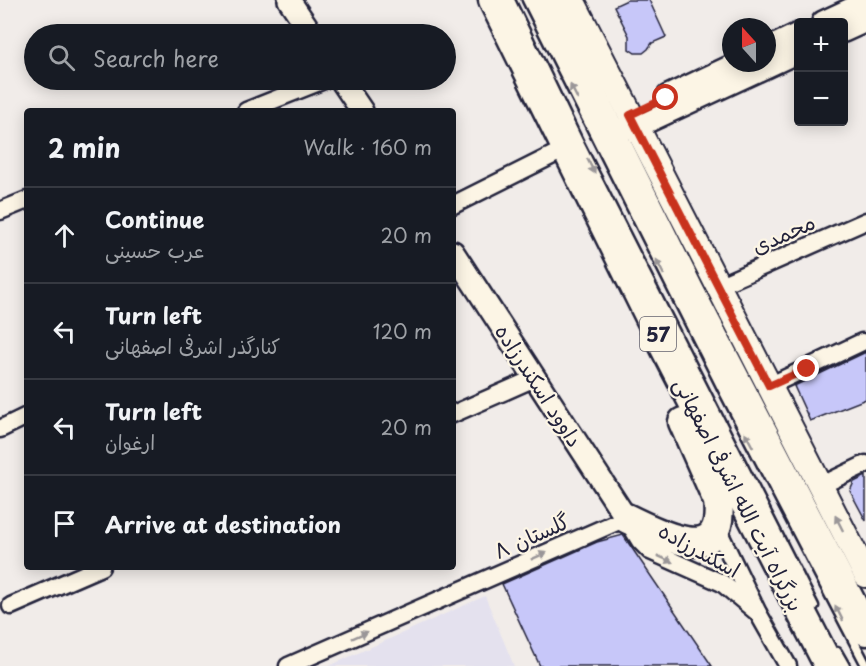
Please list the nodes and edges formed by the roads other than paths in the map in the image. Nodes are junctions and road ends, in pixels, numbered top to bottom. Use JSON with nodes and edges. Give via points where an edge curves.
{"nodes":[{"id":1,"x":290,"y":0,"type":"edge"},
{"id":2,"x":493,"y":0,"type":"edge"},
{"id":3,"x":510,"y":0,"type":"edge"},
{"id":4,"x":527,"y":0,"type":"edge"},
{"id":5,"x":545,"y":0,"type":"edge"},
{"id":6,"x":572,"y":0,"type":"edge"},
{"id":7,"x":866,"y":2,"type":"edge"},
{"id":8,"x":832,"y":18,"type":"edge"},
{"id":9,"x":866,"y":21,"type":"edge"},
{"id":10,"x":306,"y":24,"type":"edge"},
{"id":11,"x":848,"y":29,"type":"edge"},
{"id":12,"x":794,"y":36,"type":"edge"},
{"id":13,"x":776,"y":45,"type":"edge"},
{"id":14,"x":794,"y":54,"type":"edge"},
{"id":15,"x":722,"y":72,"type":"edge"},
{"id":16,"x":299,"y":90,"type":"edge"},
{"id":17,"x":348,"y":90,"type":"edge"},
{"id":18,"x":254,"y":108,"type":"edge"},
{"id":19,"x":360,"y":108,"type":"edge"},
{"id":20,"x":625,"y":125,"type":"junction"},
{"id":21,"x":565,"y":148,"type":"junction"},
{"id":22,"x":24,"y":201,"type":"edge"},
{"id":23,"x":456,"y":203,"type":"edge"},
{"id":24,"x":0,"y":211,"type":"edge"},
{"id":25,"x":866,"y":222,"type":"edge"},
{"id":26,"x":456,"y":257,"type":"edge"},
{"id":27,"x":718,"y":286,"type":"junction"},
{"id":28,"x":862,"y":342,"type":"dead end"},
{"id":29,"x":665,"y":348,"type":"junction"},
{"id":30,"x":535,"y":378,"type":"junction"},
{"id":31,"x":769,"y":386,"type":"junction"},
{"id":32,"x":456,"y":413,"type":"edge"},
{"id":33,"x":24,"y":417,"type":"edge"},
{"id":34,"x":0,"y":429,"type":"edge"},
{"id":35,"x":866,"y":464,"type":"edge"},
{"id":36,"x":820,"y":486,"type":"junction"},
{"id":37,"x":626,"y":518,"type":"junction"},
{"id":38,"x":717,"y":528,"type":"junction"},
{"id":39,"x":94,"y":570,"type":"edge"},
{"id":40,"x":866,"y":575,"type":"edge"},
{"id":41,"x":11,"y":606,"type":"dead end"},
{"id":42,"x":758,"y":613,"type":"junction"},
{"id":43,"x":819,"y":615,"type":"dead end"},
{"id":44,"x":866,"y":632,"type":"edge"},
{"id":45,"x":831,"y":656,"type":"edge"},
{"id":46,"x":308,"y":662,"type":"edge"},
{"id":47,"x":866,"y":665,"type":"edge"},
{"id":48,"x":288,"y":666,"type":"edge"},
{"id":49,"x":788,"y":666,"type":"edge"},
{"id":50,"x":845,"y":666,"type":"edge"}],
"edges":[{"from":1,"to":10,"type":"street"},
{"from":2,"to":21,"type":"highway","name":"بزرگراه آیت الله اشرفی اصفهانی","number":"57"},
{"from":3,"to":43,"type":"lane","one_way":true},
{"from":47,"to":4,"type":"lane","one_way":true},
{"from":5,"to":20,"type":"highway","number":"57"},
{"from":6,"to":20,"type":"main road"},
{"from":7,"to":8,"type":"street"},
{"from":9,"to":11,"type":"street"},
{"from":12,"to":13,"type":"street"},
{"from":14,"to":20,"type":"street"},
{"from":15,"to":20,"type":"street"},
{"from":16,"to":18,"type":"street"},
{"from":17,"to":19,"type":"street"},
{"from":20,"to":27,"type":"main road"},
{"from":20,"to":44,"type":"highway","number":"57"},
{"from":21,"to":23,"type":"street"},
{"from":21,"to":29,"type":"highway","name":"بزرگراه آیت الله اشرفی اصفهانی","number":"57"},
{"from":22,"to":24,"type":"street"},
{"from":25,"to":27,"type":"street","name":"محمدی"},
{"from":26,"to":30,"type":"street","name":"داوود اسکندرزاده"},
{"from":27,"to":31,"type":"main road"},
{"from":28,"to":31,"type":"street"},
{"from":29,"to":38,"type":"highway","via":[[675,404],[718,501]]},
{"from":29,"to":45,"type":"highway","name":"بزرگراه آیت الله اشرفی اصفهانی","number":"57"},
{"from":30,"to":32,"type":"street"},
{"from":30,"to":37,"type":"street","name":"داوود اسکندرزاده"},
{"from":31,"to":36,"type":"main road"},
{"from":33,"to":34,"type":"street"},
{"from":35,"to":36,"type":"street"},
{"from":40,"to":36,"type":"main road","one_way":true},
{"from":37,"to":38,"type":"highway","via":[[687,542],[706,539]]},
{"from":37,"to":42,"type":"street","name":"اسکندرزاده","one_way":true,"via":[[650,551],[722,584]]},
{"from":46,"to":37,"type":"street","name":"گلستان ٨","one_way":true},
{"from":38,"to":42,"type":"street"},
{"from":39,"to":41,"type":"street"},
{"from":42,"to":49,"type":"street"},
{"from":45,"to":50,"type":"lane"},
{"from":46,"to":48,"type":"street","name":"گلستان ٨"}]}
